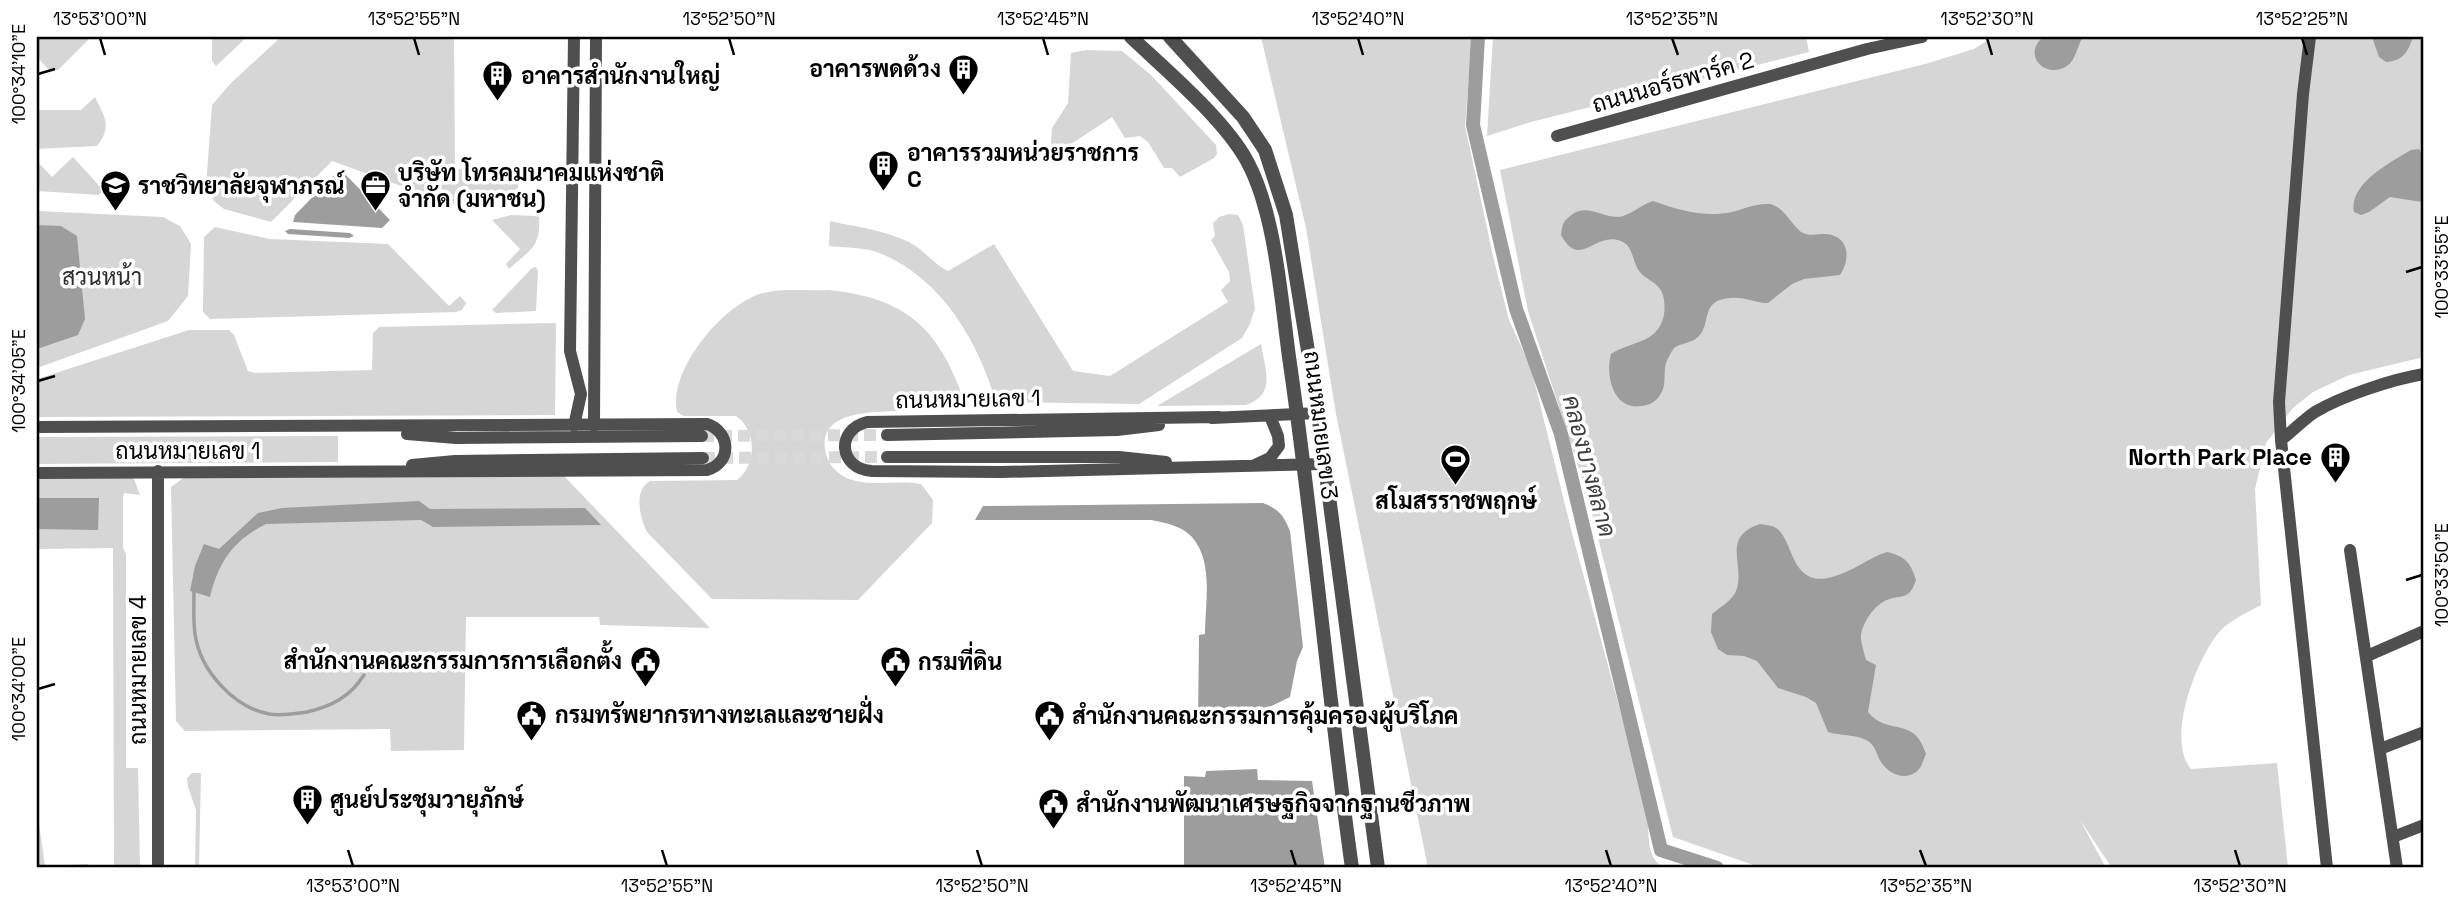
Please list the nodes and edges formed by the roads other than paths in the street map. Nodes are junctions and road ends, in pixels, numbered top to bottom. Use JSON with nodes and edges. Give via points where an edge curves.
{"nodes":[{"id":1,"x":574,"y":37,"type":"edge"},
{"id":2,"x":596,"y":37,"type":"edge"},
{"id":3,"x":1131,"y":37,"type":"edge"},
{"id":4,"x":1170,"y":37,"type":"edge"},
{"id":5,"x":1922,"y":37,"type":"edge"},
{"id":6,"x":2310,"y":37,"type":"edge"},
{"id":7,"x":1557,"y":136,"type":"dead end"},
{"id":8,"x":570,"y":351,"type":"junction"},
{"id":9,"x":594,"y":361,"type":"junction"},
{"id":10,"x":2424,"y":374,"type":"edge"},
{"id":11,"x":1318,"y":412,"type":"junction"},
{"id":12,"x":1297,"y":414,"type":"junction"},
{"id":13,"x":1270,"y":416,"type":"junction"},
{"id":14,"x":1219,"y":417,"type":"junction"},
{"id":15,"x":594,"y":425,"type":"junction"},
{"id":16,"x":574,"y":426,"type":"junction"},
{"id":17,"x":37,"y":427,"type":"edge"},
{"id":18,"x":337,"y":427,"type":"junction"},
{"id":19,"x":887,"y":435,"type":"tunnel mouth"},
{"id":20,"x":702,"y":436,"type":"tunnel mouth"},
{"id":21,"x":2281,"y":440,"type":"junction"},
{"id":22,"x":887,"y":457,"type":"tunnel mouth"},
{"id":23,"x":703,"y":458,"type":"tunnel mouth"},
{"id":24,"x":1325,"y":464,"type":"junction"},
{"id":25,"x":1304,"y":466,"type":"junction"},
{"id":26,"x":1220,"y":467,"type":"junction"},
{"id":27,"x":1248,"y":467,"type":"junction"},
{"id":28,"x":158,"y":471,"type":"junction"},
{"id":29,"x":338,"y":471,"type":"junction"},
{"id":30,"x":37,"y":472,"type":"edge"},
{"id":31,"x":2350,"y":550,"type":"dead end"},
{"id":32,"x":2424,"y":631,"type":"edge"},
{"id":33,"x":2367,"y":656,"type":"junction"},
{"id":34,"x":2424,"y":732,"type":"edge"},
{"id":35,"x":2380,"y":749,"type":"junction"},
{"id":36,"x":2424,"y":825,"type":"edge"},
{"id":37,"x":2393,"y":837,"type":"junction"},
{"id":38,"x":158,"y":868,"type":"edge"},
{"id":39,"x":1352,"y":868,"type":"edge"},
{"id":40,"x":1378,"y":868,"type":"edge"},
{"id":41,"x":2327,"y":868,"type":"edge"},
{"id":42,"x":2397,"y":868,"type":"edge"}],
"edges":[{"from":1,"to":8,"type":"street"},
{"from":2,"to":9,"type":"street"},
{"from":3,"to":12,"type":"street","name":"ถนนหมายเลข 3","via":[[1223,128],[1256,180],[1268,223]]},
{"from":4,"to":11,"type":"street","name":"ถนนหมายเลข 3","via":[[1243,117],[1265,150],[1286,215]]},
{"from":5,"to":7,"type":"street","name":"ถนนนอร์ธพาร์ค 2"},
{"from":6,"to":21,"type":"street","via":[[2279,401]]},
{"from":8,"to":9,"type":"street","via":[[580,370],[589,371]]},
{"from":8,"to":16,"type":"street","via":[[581,394]]},
{"from":9,"to":15,"type":"street"},
{"from":10,"to":21,"type":"street","via":[[2332,403]]},
{"from":11,"to":12,"type":"street","name":"ถนนหมายเลข 1"},
{"from":11,"to":24,"type":"street","name":"ถนนหมายเลข 3"},
{"from":12,"to":13,"type":"street","name":"ถนนหมายเลข 1"},
{"from":12,"to":25,"type":"street","name":"ถนนหมายเลข 3"},
{"from":13,"to":14,"type":"street","name":"ถนนหมายเลข 1"},
{"from":13,"to":27,"type":"street","via":[[1279,440],[1277,451]]},
{"from":14,"to":19,"type":"street","name":"ถนนหมายเลข 1","via":[[1117,430]]},
{"from":14,"to":26,"type":"street","name":"ถนนหมายเลข 1","via":[[867,422],[853,428],[845,446],[859,469],[872,471]]},
{"from":15,"to":16,"type":"street","name":"ถนนหมายเลข 1"},
{"from":15,"to":29,"type":"street","name":"ถนนหมายเลข 1","via":[[707,424],[724,439],[726,452],[718,465],[707,470]]},
{"from":16,"to":18,"type":"street","name":"ถนนหมายเลข 1"},
{"from":17,"to":18,"type":"street","name":"ถนนหมายเลข 1"},
{"from":18,"to":20,"type":"street","name":"ถนนหมายเลข 1","via":[[456,438]]},
{"from":21,"to":41,"type":"street"},
{"from":22,"to":26,"type":"street","via":[[1119,457]]},
{"from":23,"to":29,"type":"street","name":"ถนนหมายเลข 1","via":[[455,461]]},
{"from":24,"to":25,"type":"street"},
{"from":24,"to":40,"type":"street","name":"ถนนหมายเลข 3"},
{"from":25,"to":27,"type":"street"},
{"from":25,"to":39,"type":"street","name":"ถนนหมายเลข 3"},
{"from":26,"to":27,"type":"street"},
{"from":28,"to":29,"type":"street","name":"ถนนหมายเลข 1"},
{"from":28,"to":30,"type":"street","name":"ถนนหมายเลข 1"},
{"from":28,"to":38,"type":"street","name":"ถนนหมายเลข 4"},
{"from":31,"to":33,"type":"street"},
{"from":32,"to":33,"type":"street"},
{"from":33,"to":35,"type":"street"},
{"from":34,"to":35,"type":"street"},
{"from":35,"to":37,"type":"street"},
{"from":36,"to":37,"type":"street"},
{"from":37,"to":42,"type":"street"}]}
